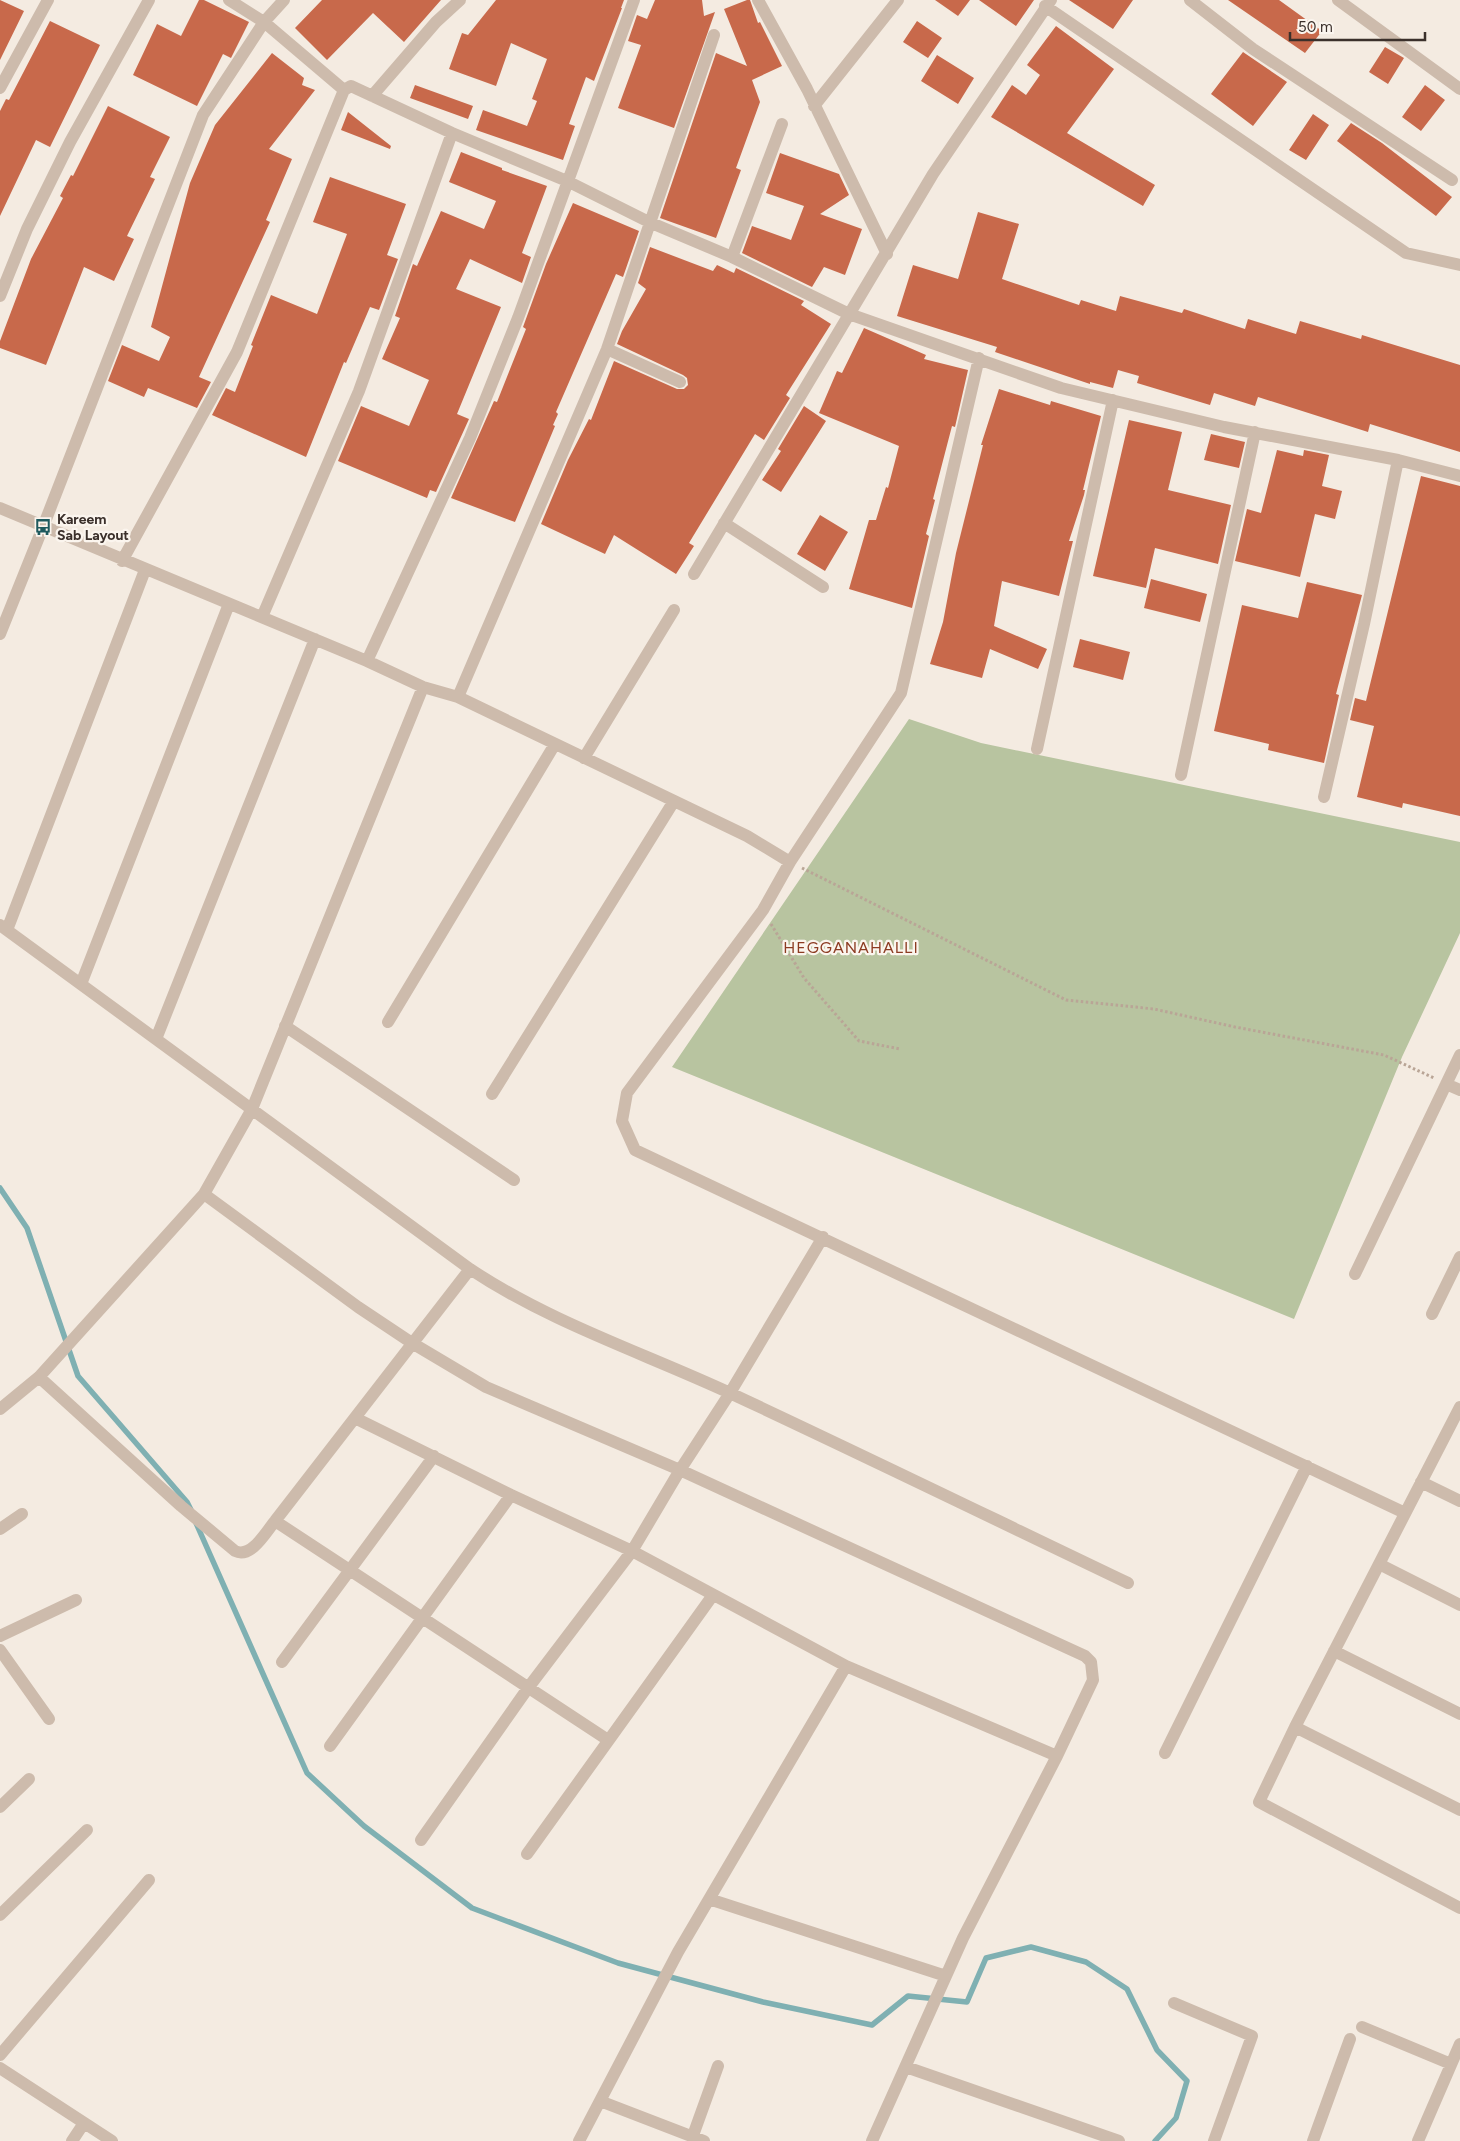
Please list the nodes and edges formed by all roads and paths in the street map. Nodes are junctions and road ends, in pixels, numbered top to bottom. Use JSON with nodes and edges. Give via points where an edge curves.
{"nodes":[{"id":1,"x":48,"y":0,"type":"edge"},
{"id":2,"x":149,"y":0,"type":"edge"},
{"id":3,"x":229,"y":0,"type":"edge"},
{"id":4,"x":284,"y":0,"type":"edge"},
{"id":5,"x":460,"y":0,"type":"edge"},
{"id":6,"x":634,"y":0,"type":"edge"},
{"id":7,"x":898,"y":0,"type":"edge"},
{"id":8,"x":1190,"y":0,"type":"edge"},
{"id":9,"x":1338,"y":0,"type":"edge"},
{"id":10,"x":762,"y":2,"type":"edge"},
{"id":11,"x":1048,"y":3,"type":"edge"},
{"id":12,"x":264,"y":22,"type":"junction"},
{"id":13,"x":714,"y":35,"type":"dead end"},
{"id":14,"x":0,"y":88,"type":"edge"},
{"id":15,"x":1460,"y":89,"type":"edge"},
{"id":16,"x":344,"y":90,"type":"junction"},
{"id":17,"x":372,"y":96,"type":"junction"},
{"id":18,"x":814,"y":106,"type":"junction"},
{"id":19,"x":782,"y":124,"type":"dead end"},
{"id":20,"x":452,"y":134,"type":"junction"},
{"id":21,"x":1452,"y":180,"type":"dead end"},
{"id":22,"x":567,"y":181,"type":"junction"},
{"id":23,"x":649,"y":222,"type":"junction"},
{"id":24,"x":887,"y":254,"type":"junction"},
{"id":25,"x":732,"y":257,"type":"junction"},
{"id":26,"x":1460,"y":265,"type":"edge"},
{"id":27,"x":0,"y":296,"type":"edge"},
{"id":28,"x":849,"y":314,"type":"junction"},
{"id":29,"x":607,"y":349,"type":"junction"},
{"id":30,"x":980,"y":358,"type":"junction"},
{"id":31,"x":680,"y":382,"type":"dead end"},
{"id":32,"x":1113,"y":400,"type":"junction"},
{"id":33,"x":1255,"y":432,"type":"junction"},
{"id":34,"x":1398,"y":460,"type":"junction"},
{"id":35,"x":1460,"y":476,"type":"edge"},
{"id":36,"x":0,"y":508,"type":"edge"},
{"id":37,"x":724,"y":523,"type":"junction"},
{"id":38,"x":43,"y":528,"type":"junction"},
{"id":39,"x":122,"y":561,"type":"junction"},
{"id":40,"x":145,"y":570,"type":"junction"},
{"id":41,"x":694,"y":574,"type":"dead end"},
{"id":42,"x":823,"y":586,"type":"dead end"},
{"id":43,"x":230,"y":604,"type":"junction"},
{"id":44,"x":674,"y":610,"type":"dead end"},
{"id":45,"x":262,"y":617,"type":"junction"},
{"id":46,"x":0,"y":634,"type":"edge"},
{"id":47,"x":315,"y":639,"type":"junction"},
{"id":48,"x":367,"y":661,"type":"junction"},
{"id":49,"x":423,"y":687,"type":"junction"},
{"id":50,"x":458,"y":697,"type":"junction"},
{"id":51,"x":555,"y":744,"type":"junction"},
{"id":52,"x":1038,"y":749,"type":"dead end"},
{"id":53,"x":584,"y":758,"type":"junction"},
{"id":54,"x":1182,"y":775,"type":"dead end"},
{"id":55,"x":1324,"y":797,"type":"dead end"},
{"id":56,"x":674,"y":801,"type":"junction"},
{"id":57,"x":790,"y":862,"type":"junction"},
{"id":58,"x":762,"y":910,"type":"junction"},
{"id":59,"x":4,"y":927,"type":"edge"},
{"id":60,"x":81,"y":984,"type":"junction"},
{"id":61,"x":388,"y":1022,"type":"dead end"},
{"id":62,"x":285,"y":1026,"type":"junction"},
{"id":63,"x":156,"y":1039,"type":"junction"},
{"id":64,"x":900,"y":1049,"type":"dead end"},
{"id":65,"x":1460,"y":1055,"type":"edge"},
{"id":66,"x":1446,"y":1084,"type":"junction"},
{"id":67,"x":1460,"y":1090,"type":"edge"},
{"id":68,"x":492,"y":1094,"type":"dead end"},
{"id":69,"x":252,"y":1109,"type":"junction"},
{"id":70,"x":514,"y":1180,"type":"dead end"},
{"id":71,"x":204,"y":1194,"type":"junction"},
{"id":72,"x":823,"y":1237,"type":"junction"},
{"id":73,"x":1460,"y":1257,"type":"edge"},
{"id":74,"x":470,"y":1270,"type":"junction"},
{"id":75,"x":1355,"y":1274,"type":"dead end"},
{"id":76,"x":1432,"y":1314,"type":"dead end"},
{"id":77,"x":412,"y":1343,"type":"junction"},
{"id":78,"x":40,"y":1376,"type":"junction"},
{"id":79,"x":730,"y":1393,"type":"junction"},
{"id":80,"x":1460,"y":1407,"type":"edge"},
{"id":81,"x":0,"y":1408,"type":"edge"},
{"id":82,"x":355,"y":1418,"type":"junction"},
{"id":83,"x":434,"y":1456,"type":"junction"},
{"id":84,"x":1307,"y":1466,"type":"junction"},
{"id":85,"x":680,"y":1470,"type":"junction"},
{"id":86,"x":1421,"y":1482,"type":"junction"},
{"id":87,"x":511,"y":1495,"type":"junction"},
{"id":88,"x":1460,"y":1501,"type":"edge"},
{"id":89,"x":1406,"y":1513,"type":"junction"},
{"id":90,"x":22,"y":1514,"type":"dead end"},
{"id":91,"x":275,"y":1521,"type":"junction"},
{"id":92,"x":0,"y":1529,"type":"edge"},
{"id":93,"x":632,"y":1551,"type":"junction"},
{"id":94,"x":1379,"y":1564,"type":"junction"},
{"id":95,"x":350,"y":1570,"type":"junction"},
{"id":96,"x":1128,"y":1583,"type":"dead end"},
{"id":97,"x":713,"y":1595,"type":"junction"},
{"id":98,"x":76,"y":1600,"type":"dead end"},
{"id":99,"x":1460,"y":1605,"type":"edge"},
{"id":100,"x":422,"y":1618,"type":"junction"},
{"id":101,"x":0,"y":1636,"type":"edge"},
{"id":102,"x":1334,"y":1651,"type":"junction"},
{"id":103,"x":2,"y":1658,"type":"edge"},
{"id":104,"x":282,"y":1662,"type":"dead end"},
{"id":105,"x":846,"y":1666,"type":"junction"},
{"id":106,"x":528,"y":1688,"type":"junction"},
{"id":107,"x":1460,"y":1714,"type":"edge"},
{"id":108,"x":50,"y":1719,"type":"dead end"},
{"id":109,"x":1295,"y":1727,"type":"junction"},
{"id":110,"x":608,"y":1740,"type":"junction"},
{"id":111,"x":330,"y":1746,"type":"dead end"},
{"id":112,"x":1165,"y":1753,"type":"dead end"},
{"id":113,"x":1057,"y":1756,"type":"junction"},
{"id":114,"x":29,"y":1779,"type":"dead end"},
{"id":115,"x":0,"y":1806,"type":"edge"},
{"id":116,"x":1460,"y":1810,"type":"edge"},
{"id":117,"x":88,"y":1830,"type":"dead end"},
{"id":118,"x":421,"y":1840,"type":"dead end"},
{"id":119,"x":527,"y":1854,"type":"dead end"},
{"id":120,"x":149,"y":1880,"type":"dead end"},
{"id":121,"x":709,"y":1899,"type":"junction"},
{"id":122,"x":1460,"y":1908,"type":"edge"},
{"id":123,"x":0,"y":1915,"type":"edge"},
{"id":124,"x":944,"y":1982,"type":"junction"},
{"id":125,"x":1174,"y":2003,"type":"dead end"},
{"id":126,"x":1362,"y":2027,"type":"dead end"},
{"id":127,"x":1350,"y":2039,"type":"dead end"},
{"id":128,"x":1460,"y":2044,"type":"edge"},
{"id":129,"x":0,"y":2054,"type":"edge"},
{"id":130,"x":1451,"y":2064,"type":"junction"},
{"id":131,"x":718,"y":2066,"type":"dead end"},
{"id":132,"x":0,"y":2068,"type":"edge"},
{"id":133,"x":906,"y":2068,"type":"junction"},
{"id":134,"x":600,"y":2101,"type":"junction"},
{"id":135,"x":84,"y":2123,"type":"junction"},
{"id":136,"x":696,"y":2140,"type":"edge"},
{"id":137,"x":72,"y":2141,"type":"edge"},
{"id":138,"x":112,"y":2141,"type":"edge"},
{"id":139,"x":579,"y":2141,"type":"edge"},
{"id":140,"x":872,"y":2141,"type":"edge"},
{"id":141,"x":1119,"y":2141,"type":"edge"},
{"id":142,"x":1214,"y":2141,"type":"edge"},
{"id":143,"x":1313,"y":2141,"type":"edge"},
{"id":144,"x":1418,"y":2141,"type":"edge"}],
"edges":[{"from":1,"to":14,"type":"street"},
{"from":2,"to":27,"type":"street","via":[[53,177],[27,229]]},
{"from":3,"to":12,"type":"street"},
{"from":4,"to":12,"type":"street"},
{"from":5,"to":17,"type":"street","via":[[436,22]]},
{"from":6,"to":22,"type":"street"},
{"from":7,"to":18,"type":"street"},
{"from":8,"to":21,"type":"street","via":[[1254,49]]},
{"from":9,"to":15,"type":"street"},
{"from":10,"to":18,"type":"street"},
{"from":11,"to":24,"type":"street","via":[[933,174]]},
{"from":11,"to":26,"type":"street","via":[[1406,253]]},
{"from":12,"to":16,"type":"street"},
{"from":12,"to":38,"type":"street","via":[[203,115]]},
{"from":13,"to":23,"type":"street"},
{"from":16,"to":17,"type":"street","via":[[351,86]]},
{"from":16,"to":39,"type":"street","via":[[237,352]]},
{"from":17,"to":20,"type":"street"},
{"from":18,"to":24,"type":"street"},
{"from":19,"to":25,"type":"street"},
{"from":20,"to":22,"type":"street"},
{"from":20,"to":45,"type":"street","via":[[359,392]]},
{"from":22,"to":23,"type":"street"},
{"from":22,"to":48,"type":"street","via":[[518,318],[470,438]]},
{"from":23,"to":25,"type":"street"},
{"from":23,"to":29,"type":"street"},
{"from":24,"to":28,"type":"street"},
{"from":25,"to":28,"type":"street"},
{"from":28,"to":30,"type":"street"},
{"from":28,"to":37,"type":"street"},
{"from":29,"to":31,"type":"street"},
{"from":29,"to":50,"type":"street"},
{"from":30,"to":32,"type":"street","via":[[1061,388]]},
{"from":30,"to":57,"type":"street","via":[[901,693]]},
{"from":32,"to":33,"type":"street"},
{"from":32,"to":52,"type":"street"},
{"from":33,"to":34,"type":"street"},
{"from":33,"to":54,"type":"street"},
{"from":34,"to":35,"type":"street"},
{"from":34,"to":55,"type":"street"},
{"from":36,"to":38,"type":"street"},
{"from":37,"to":41,"type":"street"},
{"from":37,"to":42,"type":"street"},
{"from":38,"to":39,"type":"street"},
{"from":38,"to":46,"type":"street"},
{"from":39,"to":40,"type":"street"},
{"from":40,"to":43,"type":"street"},
{"from":40,"to":59,"type":"street"},
{"from":43,"to":45,"type":"street"},
{"from":43,"to":60,"type":"street"},
{"from":44,"to":53,"type":"street"},
{"from":45,"to":47,"type":"street"},
{"from":47,"to":48,"type":"street"},
{"from":47,"to":63,"type":"street"},
{"from":48,"to":49,"type":"street"},
{"from":49,"to":50,"type":"street"},
{"from":49,"to":62,"type":"street"},
{"from":50,"to":51,"type":"street"},
{"from":51,"to":53,"type":"street"},
{"from":51,"to":61,"type":"street"},
{"from":53,"to":56,"type":"street"},
{"from":56,"to":57,"type":"street","via":[[747,836]]},
{"from":56,"to":68,"type":"street"},
{"from":57,"to":58,"type":"street"},
{"from":57,"to":66,"type":"path","via":[[1066,1000],[1154,1009],[1384,1055]]},
{"from":58,"to":64,"type":"path","via":[[804,978],[859,1041]]},
{"from":58,"to":72,"type":"street","via":[[627,1093],[622,1121],[636,1150]]},
{"from":59,"to":60,"type":"street"},
{"from":60,"to":63,"type":"street"},
{"from":62,"to":69,"type":"street"},
{"from":62,"to":70,"type":"street"},
{"from":63,"to":69,"type":"street"},
{"from":65,"to":66,"type":"street"},
{"from":66,"to":67,"type":"street"},
{"from":66,"to":75,"type":"street"},
{"from":69,"to":71,"type":"street"},
{"from":69,"to":74,"type":"street"},
{"from":71,"to":77,"type":"street"},
{"from":71,"to":78,"type":"street"},
{"from":72,"to":79,"type":"street"},
{"from":72,"to":84,"type":"street"},
{"from":73,"to":76,"type":"street"},
{"from":74,"to":77,"type":"street"},
{"from":74,"to":79,"type":"street","via":[[504,1292],[566,1324]]},
{"from":77,"to":82,"type":"street"},
{"from":77,"to":85,"type":"street","via":[[503,1396]]},
{"from":78,"to":81,"type":"street"},
{"from":78,"to":91,"type":"street","via":[[234,1551],[242,1553],[251,1549]]},
{"from":79,"to":85,"type":"street"},
{"from":79,"to":96,"type":"street"},
{"from":80,"to":86,"type":"street"},
{"from":82,"to":83,"type":"street"},
{"from":82,"to":91,"type":"street"},
{"from":83,"to":87,"type":"street"},
{"from":83,"to":95,"type":"street"},
{"from":84,"to":89,"type":"street"},
{"from":84,"to":112,"type":"street"},
{"from":85,"to":93,"type":"street"},
{"from":85,"to":113,"type":"street","via":[[1085,1656],[1091,1662],[1093,1680]]},
{"from":86,"to":88,"type":"street"},
{"from":86,"to":89,"type":"street"},
{"from":87,"to":93,"type":"street"},
{"from":87,"to":100,"type":"street"},
{"from":89,"to":94,"type":"street"},
{"from":90,"to":92,"type":"street"},
{"from":91,"to":95,"type":"street"},
{"from":93,"to":97,"type":"street"},
{"from":93,"to":106,"type":"street"},
{"from":94,"to":99,"type":"street"},
{"from":94,"to":102,"type":"street"},
{"from":95,"to":100,"type":"street"},
{"from":95,"to":104,"type":"street"},
{"from":97,"to":105,"type":"street"},
{"from":97,"to":110,"type":"street"},
{"from":98,"to":101,"type":"street"},
{"from":100,"to":106,"type":"street"},
{"from":100,"to":111,"type":"street"},
{"from":102,"to":107,"type":"street"},
{"from":102,"to":109,"type":"street"},
{"from":103,"to":108,"type":"street"},
{"from":105,"to":113,"type":"street"},
{"from":105,"to":121,"type":"street"},
{"from":106,"to":110,"type":"street"},
{"from":106,"to":118,"type":"street"},
{"from":109,"to":116,"type":"street"},
{"from":109,"to":122,"type":"street","via":[[1259,1802]]},
{"from":110,"to":119,"type":"street"},
{"from":113,"to":124,"type":"street","via":[[963,1938]]},
{"from":114,"to":115,"type":"street"},
{"from":117,"to":123,"type":"street"},
{"from":120,"to":129,"type":"street"},
{"from":121,"to":124,"type":"street"},
{"from":121,"to":134,"type":"street"},
{"from":124,"to":133,"type":"street"},
{"from":125,"to":142,"type":"street","via":[[1252,2036]]},
{"from":126,"to":130,"type":"street"},
{"from":127,"to":143,"type":"street"},
{"from":128,"to":130,"type":"street"},
{"from":130,"to":144,"type":"street"},
{"from":131,"to":136,"type":"street"},
{"from":132,"to":135,"type":"street"},
{"from":133,"to":140,"type":"street"},
{"from":133,"to":141,"type":"street"},
{"from":134,"to":136,"type":"street"},
{"from":134,"to":139,"type":"street"},
{"from":135,"to":137,"type":"street"},
{"from":135,"to":138,"type":"street"}]}
